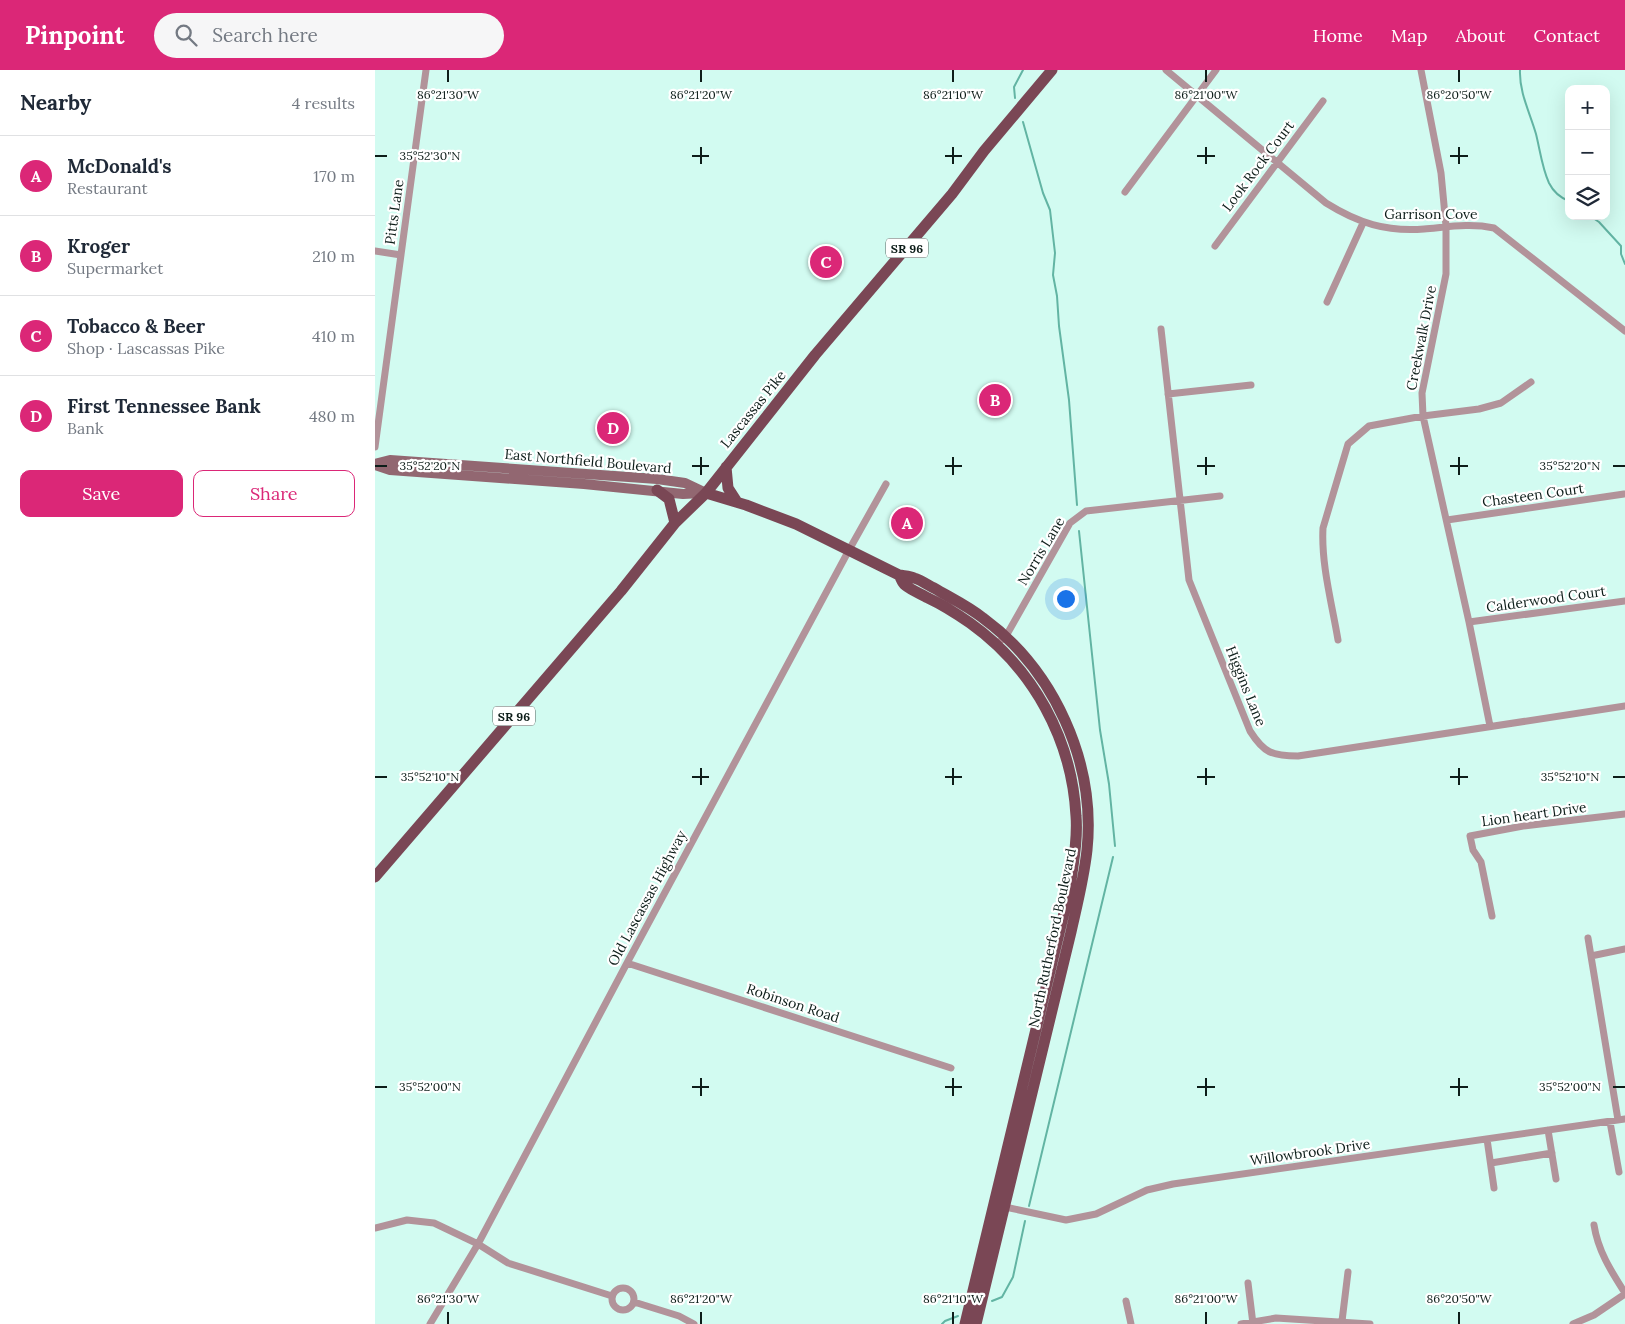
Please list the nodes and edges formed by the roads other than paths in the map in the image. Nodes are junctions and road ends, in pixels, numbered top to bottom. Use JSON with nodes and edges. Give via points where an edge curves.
{"nodes":[{"id":1,"x":426,"y":70,"type":"edge"},
{"id":2,"x":1052,"y":70,"type":"edge"},
{"id":3,"x":1165,"y":70,"type":"edge"},
{"id":4,"x":1216,"y":70,"type":"edge"},
{"id":5,"x":1421,"y":70,"type":"edge"},
{"id":6,"x":1197,"y":95,"type":"junction"},
{"id":7,"x":1323,"y":101,"type":"dead end"},
{"id":8,"x":1277,"y":161,"type":"junction"},
{"id":9,"x":1125,"y":192,"type":"dead end"},
{"id":10,"x":1363,"y":222,"type":"junction"},
{"id":11,"x":1446,"y":226,"type":"junction"},
{"id":12,"x":1215,"y":246,"type":"dead end"},
{"id":13,"x":375,"y":251,"type":"edge"},
{"id":14,"x":401,"y":254,"type":"junction"},
{"id":15,"x":1327,"y":302,"type":"dead end"},
{"id":16,"x":1161,"y":329,"type":"dead end"},
{"id":17,"x":1625,"y":331,"type":"edge"},
{"id":18,"x":1531,"y":382,"type":"dead end"},
{"id":19,"x":1251,"y":384,"type":"dead end"},
{"id":20,"x":1168,"y":394,"type":"junction"},
{"id":21,"x":1423,"y":416,"type":"junction"},
{"id":22,"x":375,"y":447,"type":"edge"},
{"id":23,"x":375,"y":465,"type":"edge"},
{"id":24,"x":726,"y":467,"type":"junction"},
{"id":25,"x":478,"y":471,"type":"junction"},
{"id":26,"x":886,"y":484,"type":"dead end"},
{"id":27,"x":657,"y":490,"type":"junction"},
{"id":28,"x":705,"y":493,"type":"junction"},
{"id":29,"x":1624,"y":494,"type":"dead end"},
{"id":30,"x":1220,"y":496,"type":"dead end"},
{"id":31,"x":1180,"y":500,"type":"junction"},
{"id":32,"x":737,"y":502,"type":"junction"},
{"id":33,"x":1447,"y":520,"type":"junction"},
{"id":34,"x":675,"y":523,"type":"junction"},
{"id":35,"x":849,"y":550,"type":"junction"},
{"id":36,"x":899,"y":575,"type":"junction"},
{"id":37,"x":1625,"y":601,"type":"edge"},
{"id":38,"x":1469,"y":622,"type":"junction"},
{"id":39,"x":1006,"y":636,"type":"junction"},
{"id":40,"x":1338,"y":640,"type":"dead end"},
{"id":41,"x":996,"y":645,"type":"junction"},
{"id":42,"x":1625,"y":706,"type":"edge"},
{"id":43,"x":1490,"y":726,"type":"junction"},
{"id":44,"x":1625,"y":814,"type":"edge"},
{"id":45,"x":375,"y":877,"type":"edge"},
{"id":46,"x":1492,"y":916,"type":"dead end"},
{"id":47,"x":1588,"y":938,"type":"dead end"},
{"id":48,"x":1625,"y":949,"type":"edge"},
{"id":49,"x":1591,"y":956,"type":"junction"},
{"id":50,"x":627,"y":963,"type":"junction"},
{"id":51,"x":951,"y":1068,"type":"dead end"},
{"id":52,"x":1618,"y":1120,"type":"edge"},
{"id":53,"x":1548,"y":1130,"type":"junction"},
{"id":54,"x":1487,"y":1139,"type":"junction"},
{"id":55,"x":1552,"y":1154,"type":"junction"},
{"id":56,"x":1491,"y":1163,"type":"junction"},
{"id":57,"x":1619,"y":1172,"type":"dead end"},
{"id":58,"x":1556,"y":1179,"type":"dead end"},
{"id":59,"x":1495,"y":1188,"type":"dead end"},
{"id":60,"x":1005,"y":1207,"type":"junction"},
{"id":61,"x":1594,"y":1225,"type":"dead end"},
{"id":62,"x":375,"y":1228,"type":"edge"},
{"id":63,"x":478,"y":1244,"type":"junction"},
{"id":64,"x":1348,"y":1272,"type":"dead end"},
{"id":65,"x":1248,"y":1284,"type":"dead end"},
{"id":66,"x":1625,"y":1294,"type":"edge"},
{"id":67,"x":612,"y":1296,"type":"junction"},
{"id":68,"x":1126,"y":1301,"type":"dead end"},
{"id":69,"x":634,"y":1302,"type":"junction"},
{"id":70,"x":1341,"y":1322,"type":"junction"},
{"id":71,"x":1253,"y":1323,"type":"edge"},
{"id":72,"x":430,"y":1324,"type":"edge"},
{"id":73,"x":694,"y":1324,"type":"edge"},
{"id":74,"x":965,"y":1324,"type":"edge"},
{"id":75,"x":976,"y":1324,"type":"edge"},
{"id":76,"x":1131,"y":1324,"type":"edge"},
{"id":77,"x":1241,"y":1324,"type":"edge"},
{"id":78,"x":1370,"y":1324,"type":"edge"},
{"id":79,"x":1573,"y":1324,"type":"edge"}],
"edges":[{"from":1,"to":14,"type":"street","name":"Pitts Lane"},
{"from":2,"to":24,"type":"main road","name":"Lascassas Pike","number":"SR 96"},
{"from":3,"to":6,"type":"street","name":"Garrison Cove"},
{"from":4,"to":6,"type":"street"},
{"from":5,"to":11,"type":"street","name":"Creekwalk Drive","via":[[1441,173]]},
{"from":6,"to":8,"type":"street","name":"Garrison Cove"},
{"from":6,"to":9,"type":"street"},
{"from":7,"to":8,"type":"street","name":"Look Rock Court"},
{"from":8,"to":10,"type":"street","name":"Garrison Cove","via":[[1326,203]]},
{"from":8,"to":12,"type":"street","name":"Look Rock Court"},
{"from":10,"to":11,"type":"street","name":"Garrison Cove","via":[[1391,229]]},
{"from":10,"to":15,"type":"street"},
{"from":11,"to":17,"type":"street","name":"Garrison Cove","via":[[1493,228]]},
{"from":11,"to":21,"type":"street","name":"Creekwalk Drive","via":[[1446,274],[1422,393]]},
{"from":13,"to":14,"type":"street"},
{"from":14,"to":22,"type":"street","name":"Pitts Lane"},
{"from":16,"to":20,"type":"street","name":"Higgins Lane"},
{"from":18,"to":21,"type":"street","via":[[1501,403]]},
{"from":19,"to":20,"type":"street"},
{"from":20,"to":31,"type":"street","name":"Higgins Lane"},
{"from":21,"to":33,"type":"street","name":"Creekwalk Drive"},
{"from":21,"to":40,"type":"street","via":[[1369,426],[1348,444],[1323,528]]},
{"from":23,"to":25,"type":"main road","name":"East Northfield Boulevard","via":[[390,470]]},
{"from":24,"to":28,"type":"main road","name":"Lascassas Pike","number":"SR 96"},
{"from":24,"to":32,"type":"main road","via":[[728,488]]},
{"from":25,"to":27,"type":"main road","name":"East Northfield Boulevard"},
{"from":25,"to":28,"type":"main road","name":"East Northfield Boulevard","via":[[657,479],[685,483]]},
{"from":26,"to":35,"type":"street","name":"Old Lascassas Highway"},
{"from":27,"to":28,"type":"main road","name":"East Northfield Boulevard"},
{"from":27,"to":34,"type":"main road","via":[[669,498]]},
{"from":28,"to":32,"type":"main road","name":"North Rutherford Boulevard"},
{"from":28,"to":34,"type":"main road","name":"Lascassas Pike","number":"SR 96"},
{"from":29,"to":33,"type":"street","name":"Chasteen Court"},
{"from":30,"to":31,"type":"street","name":"Norris Lane"},
{"from":31,"to":39,"type":"street","name":"Norris Lane","via":[[1087,511],[1070,523]]},
{"from":31,"to":43,"type":"street","name":"Higgins Lane","via":[[1189,580],[1249,732],[1259,746],[1278,756],[1298,756]]},
{"from":32,"to":35,"type":"main road","name":"North Rutherford Boulevard","via":[[796,524]]},
{"from":33,"to":38,"type":"street","name":"Creekwalk Drive"},
{"from":34,"to":45,"type":"main road","name":"Lascassas Pike","number":"SR 96","via":[[621,591]]},
{"from":35,"to":36,"type":"main road","name":"North Rutherford Boulevard"},
{"from":35,"to":50,"type":"street","name":"Old Lascassas Highway"},
{"from":36,"to":39,"type":"main road","name":"North Rutherford Boulevard","via":[[914,578],[970,608]]},
{"from":36,"to":41,"type":"main road","name":"North Rutherford Boulevard","via":[[904,585],[951,611]]},
{"from":37,"to":38,"type":"street","name":"Calderwood Court"},
{"from":38,"to":43,"type":"street","name":"Creekwalk Drive"},
{"from":39,"to":41,"type":"street","name":"Norris Lane"},
{"from":39,"to":60,"type":"main road","name":"North Rutherford Boulevard","via":[[1044,681],[1061,712],[1075,746],[1088,818],[1080,890]]},
{"from":41,"to":74,"type":"main road","name":"North Rutherford Boulevard","via":[[1021,670],[1040,696],[1065,751],[1077,817],[1070,888]]},
{"from":42,"to":43,"type":"street","name":"Higgins Lane"},
{"from":44,"to":46,"type":"street","name":"Lion heart Drive","via":[[1470,836],[1473,850],[1481,862]]},
{"from":47,"to":49,"type":"street"},
{"from":48,"to":49,"type":"street"},
{"from":49,"to":52,"type":"street"},
{"from":50,"to":51,"type":"street","name":"Robinson Road"},
{"from":50,"to":63,"type":"street","name":"Old Lascassas Highway"},
{"from":52,"to":53,"type":"street","name":"Willowbrook Drive"},
{"from":52,"to":57,"type":"street"},
{"from":53,"to":54,"type":"street","name":"Willowbrook Drive"},
{"from":53,"to":55,"type":"street"},
{"from":54,"to":56,"type":"street"},
{"from":54,"to":60,"type":"street","name":"Willowbrook Drive","via":[[1173,1184],[1147,1190],[1096,1214],[1066,1220]]},
{"from":55,"to":56,"type":"street"},
{"from":55,"to":58,"type":"street"},
{"from":56,"to":59,"type":"street"},
{"from":60,"to":75,"type":"main road","name":"North Rutherford Boulevard"},
{"from":61,"to":66,"type":"street","via":[[1603,1257]]},
{"from":62,"to":63,"type":"street","via":[[407,1220],[434,1223]]},
{"from":63,"to":67,"type":"street","via":[[507,1263]]},
{"from":63,"to":72,"type":"street","name":"Old Lascassas Highway"},
{"from":64,"to":70,"type":"street"},
{"from":65,"to":71,"type":"street"},
{"from":66,"to":79,"type":"street","via":[[1594,1315]]},
{"from":67,"to":69,"type":"street","via":[[613,1304],[619,1309],[627,1310]]},
{"from":67,"to":69,"type":"street","via":[[616,1290],[627,1287],[635,1295]]},
{"from":68,"to":76,"type":"street"},
{"from":69,"to":73,"type":"street"},
{"from":70,"to":71,"type":"street","via":[[1277,1318]]},
{"from":70,"to":78,"type":"street"},
{"from":71,"to":77,"type":"street"}]}
